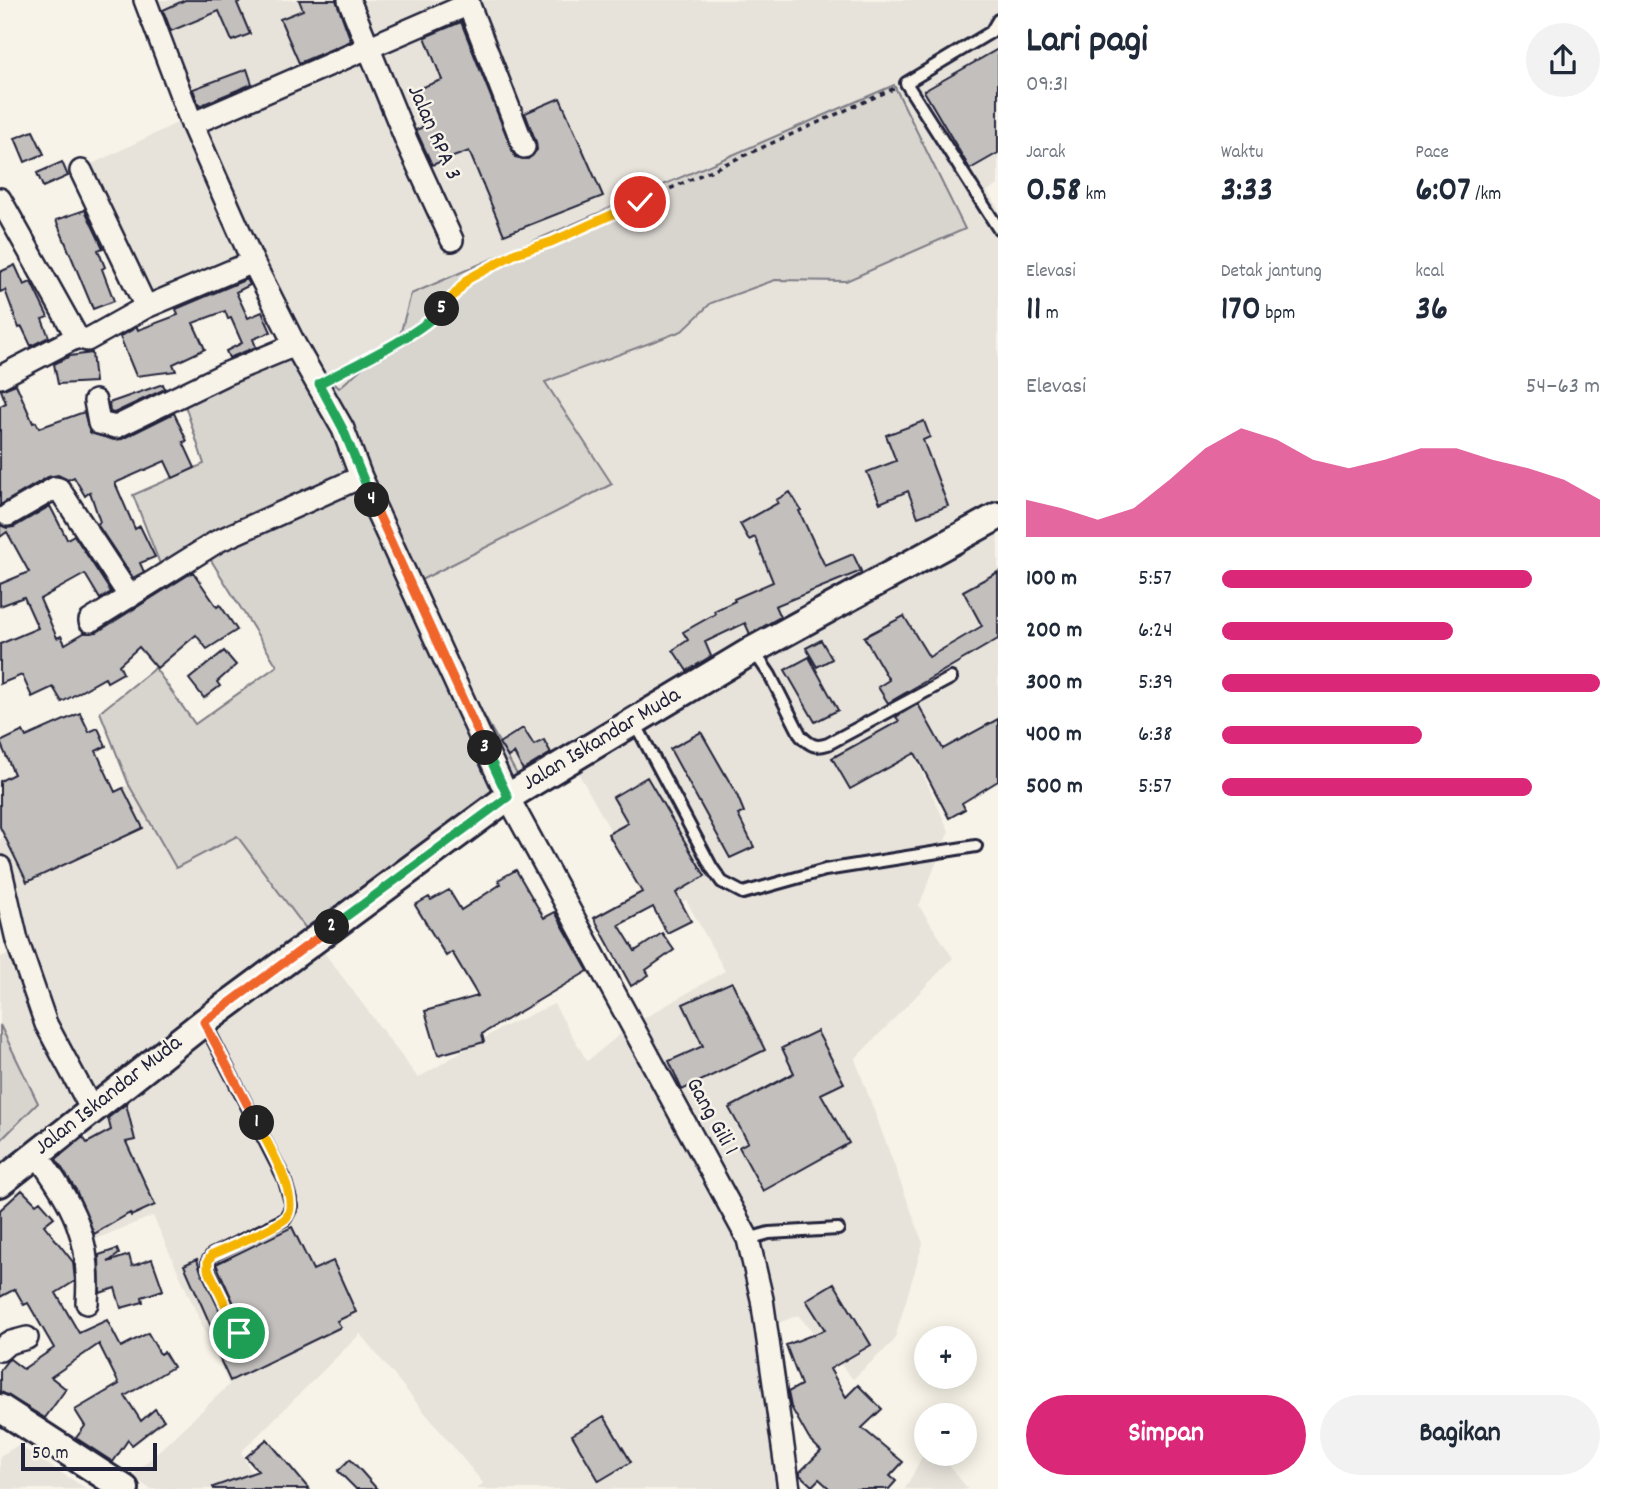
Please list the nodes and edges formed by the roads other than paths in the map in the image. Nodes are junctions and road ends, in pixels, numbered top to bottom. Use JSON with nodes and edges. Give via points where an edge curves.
{"nodes":[{"id":1,"x":349,"y":0,"type":"edge"},
{"id":2,"x":150,"y":1,"type":"edge"},
{"id":3,"x":468,"y":2,"type":"edge"},
{"id":4,"x":998,"y":20,"type":"edge"},
{"id":5,"x":368,"y":47,"type":"junction"},
{"id":6,"x":192,"y":124,"type":"junction"},
{"id":7,"x":524,"y":147,"type":"dead end"},
{"id":8,"x":81,"y":171,"type":"dead end"},
{"id":9,"x":0,"y":199,"type":"edge"},
{"id":10,"x":998,"y":228,"type":"edge"},
{"id":11,"x":452,"y":240,"type":"dead end"},
{"id":12,"x":253,"y":262,"type":"junction"},
{"id":13,"x":146,"y":307,"type":"junction"},
{"id":14,"x":77,"y":337,"type":"junction"},
{"id":15,"x":295,"y":345,"type":"junction"},
{"id":16,"x":0,"y":377,"type":"edge"},
{"id":17,"x":95,"y":401,"type":"dead end"},
{"id":18,"x":361,"y":477,"type":"junction"},
{"id":19,"x":8,"y":514,"type":"dead end"},
{"id":20,"x":998,"y":516,"type":"edge"},
{"id":21,"x":130,"y":597,"type":"junction"},
{"id":22,"x":90,"y":621,"type":"dead end"},
{"id":23,"x":753,"y":650,"type":"junction"},
{"id":24,"x":951,"y":678,"type":"dead end"},
{"id":25,"x":634,"y":721,"type":"junction"},
{"id":26,"x":508,"y":797,"type":"junction"},
{"id":27,"x":976,"y":846,"type":"dead end"},
{"id":28,"x":0,"y":867,"type":"edge"},
{"id":29,"x":9,"y":944,"type":"edge"},
{"id":30,"x":204,"y":1022,"type":"junction"},
{"id":31,"x":92,"y":1110,"type":"junction"},
{"id":32,"x":36,"y":1153,"type":"junction"},
{"id":33,"x":0,"y":1183,"type":"edge"},
{"id":34,"x":838,"y":1229,"type":"dead end"},
{"id":35,"x":748,"y":1239,"type":"junction"},
{"id":36,"x":86,"y":1303,"type":"dead end"},
{"id":37,"x":239,"y":1333,"type":"dead end"},
{"id":38,"x":27,"y":1338,"type":"dead end"},
{"id":39,"x":0,"y":1350,"type":"edge"},
{"id":40,"x":0,"y":1408,"type":"edge"},
{"id":41,"x":125,"y":1489,"type":"edge"},
{"id":42,"x":789,"y":1489,"type":"edge"}],
"edges":[{"from":1,"to":5,"type":"street","name":"Jalan RPA 3"},
{"from":2,"to":6,"type":"street","name":"Gang Gili 1"},
{"from":3,"to":5,"type":"street"},
{"from":3,"to":7,"type":"street"},
{"from":4,"to":10,"type":"lane","via":[[990,32],[906,83]]},
{"from":5,"to":6,"type":"street"},
{"from":5,"to":11,"type":"street","name":"Jalan RPA 3"},
{"from":6,"to":12,"type":"street","name":"Gang Gili 1"},
{"from":8,"to":13,"type":"street"},
{"from":9,"to":14,"type":"street"},
{"from":12,"to":13,"type":"street"},
{"from":12,"to":15,"type":"street","name":"Gang Gili 1"},
{"from":13,"to":14,"type":"street","via":[[91,339]]},
{"from":14,"to":16,"type":"street"},
{"from":15,"to":17,"type":"street","via":[[116,427],[99,423]]},
{"from":15,"to":18,"type":"street","name":"Gang Gili 1","via":[[343,429]]},
{"from":18,"to":21,"type":"street","via":[[218,541]]},
{"from":18,"to":26,"type":"street","name":"Gang Gili 1"},
{"from":19,"to":21,"type":"street","via":[[59,489]]},
{"from":20,"to":23,"type":"street","name":"Jalan Iskandar Muda"},
{"from":21,"to":22,"type":"street"},
{"from":23,"to":24,"type":"lane","via":[[801,736],[818,747]]},
{"from":23,"to":25,"type":"street","name":"Jalan Iskandar Muda"},
{"from":25,"to":26,"type":"street","name":"Jalan Iskandar Muda"},
{"from":25,"to":27,"type":"lane","via":[[712,868],[722,882],[743,893],[825,870]]},
{"from":26,"to":30,"type":"street","name":"Jalan Iskandar Muda"},
{"from":26,"to":35,"type":"street","name":"Gang Gili 1"},
{"from":28,"to":29,"type":"street"},
{"from":29,"to":31,"type":"street"},
{"from":30,"to":31,"type":"street","name":"Jalan Iskandar Muda"},
{"from":30,"to":37,"type":"lane","via":[[284,1178],[292,1206],[285,1219],[208,1261]]},
{"from":31,"to":32,"type":"street","name":"Jalan Iskandar Muda"},
{"from":32,"to":33,"type":"street","name":"Jalan Iskandar Muda"},
{"from":32,"to":36,"type":"street","via":[[80,1226],[89,1276]]},
{"from":34,"to":35,"type":"lane","via":[[769,1233]]},
{"from":35,"to":42,"type":"street","name":"Gang Gili 1","via":[[762,1299]]},
{"from":38,"to":39,"type":"street"},
{"from":40,"to":41,"type":"street"}]}
